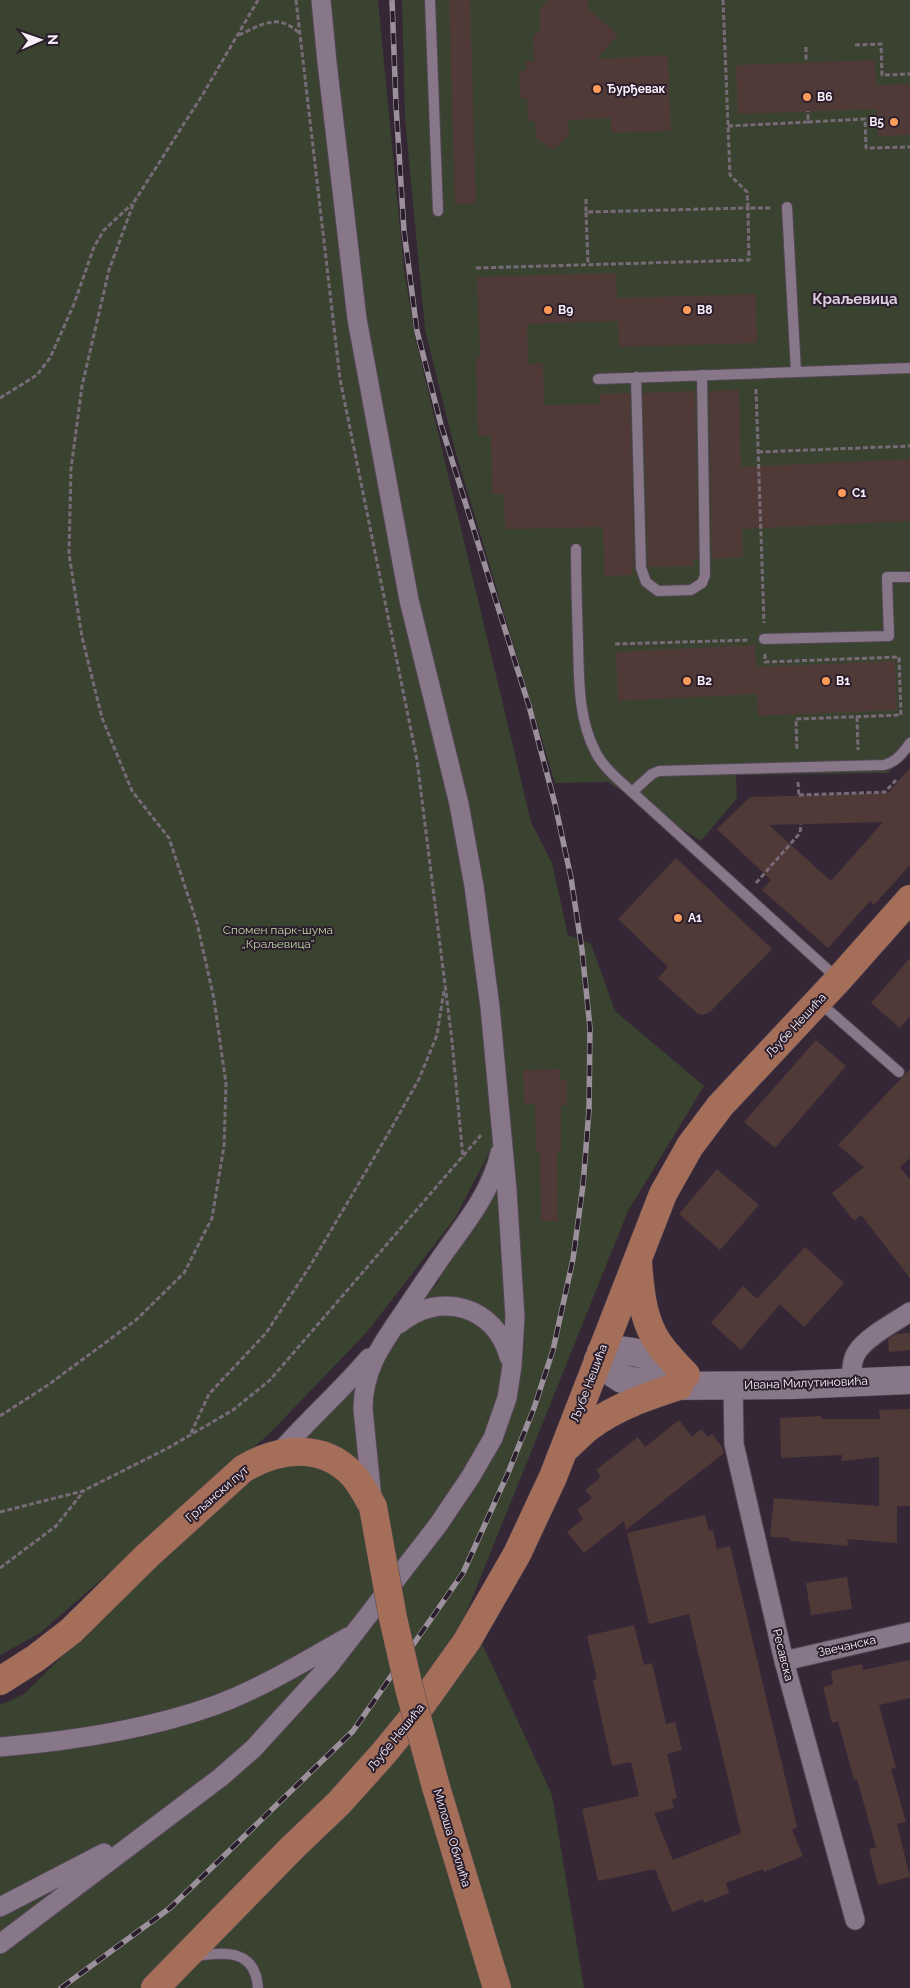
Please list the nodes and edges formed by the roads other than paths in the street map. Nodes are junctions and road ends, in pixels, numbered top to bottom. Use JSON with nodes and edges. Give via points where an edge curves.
{"nodes":[{"id":1,"x":321,"y":0,"type":"edge"},
{"id":2,"x":430,"y":0,"type":"edge"},
{"id":3,"x":787,"y":207,"type":"road end"},
{"id":4,"x":438,"y":211,"type":"dead end"},
{"id":5,"x":910,"y":368,"type":"edge"},
{"id":6,"x":796,"y":372,"type":"junction"},
{"id":7,"x":702,"y":375,"type":"junction"},
{"id":8,"x":598,"y":378,"type":"dead end"},
{"id":9,"x":636,"y":378,"type":"junction"},
{"id":10,"x":576,"y":550,"type":"dead end"},
{"id":11,"x":910,"y":577,"type":"edge"},
{"id":12,"x":764,"y":639,"type":"road end"},
{"id":13,"x":910,"y":742,"type":"edge"},
{"id":14,"x":632,"y":792,"type":"junction"},
{"id":15,"x":910,"y":899,"type":"edge"},
{"id":16,"x":839,"y":979,"type":"junction"},
{"id":17,"x":819,"y":1001,"type":"junction"},
{"id":18,"x":899,"y":1072,"type":"dead end"},
{"id":19,"x":503,"y":1142,"type":"junction"},
{"id":20,"x":637,"y":1260,"type":"junction"},
{"id":21,"x":910,"y":1312,"type":"edge"},
{"id":22,"x":386,"y":1337,"type":"junction"},
{"id":23,"x":600,"y":1356,"type":"junction"},
{"id":24,"x":512,"y":1366,"type":"junction"},
{"id":25,"x":910,"y":1380,"type":"edge"},
{"id":26,"x":689,"y":1382,"type":"junction"},
{"id":27,"x":851,"y":1382,"type":"junction"},
{"id":28,"x":733,"y":1385,"type":"junction"},
{"id":29,"x":279,"y":1453,"type":"junction"},
{"id":30,"x":562,"y":1453,"type":"junction"},
{"id":31,"x":372,"y":1507,"type":"junction"},
{"id":32,"x":910,"y":1632,"type":"edge"},
{"id":33,"x":356,"y":1633,"type":"junction"},
{"id":34,"x":784,"y":1661,"type":"junction"},
{"id":35,"x":0,"y":1681,"type":"edge"},
{"id":36,"x":409,"y":1688,"type":"joint"},
{"id":37,"x":0,"y":1747,"type":"edge"},
{"id":38,"x":151,"y":1828,"type":"junction"},
{"id":39,"x":270,"y":1871,"type":"junction"},
{"id":40,"x":0,"y":1907,"type":"edge"},
{"id":41,"x":855,"y":1920,"type":"dead end"},
{"id":42,"x":0,"y":1944,"type":"edge"},
{"id":43,"x":188,"y":1956,"type":"junction"},
{"id":44,"x":134,"y":1988,"type":"edge"},
{"id":45,"x":155,"y":1988,"type":"edge"},
{"id":46,"x":258,"y":1988,"type":"edge"},
{"id":47,"x":497,"y":1988,"type":"edge"}],
"edges":[{"from":1,"to":19,"type":"street","via":[[357,319],[409,600],[459,804],[473,877]]},
{"from":2,"to":4,"type":"lane"},
{"from":3,"to":6,"type":"lane"},
{"from":5,"to":6,"type":"lane"},
{"from":6,"to":7,"type":"lane"},
{"from":7,"to":9,"type":"lane"},
{"from":7,"to":9,"type":"lane","via":[[705,575],[702,583],[691,590],[653,590],[641,568]]},
{"from":8,"to":9,"type":"lane"},
{"from":10,"to":14,"type":"lane","via":[[579,682],[588,735],[597,755]]},
{"from":11,"to":12,"type":"lane","via":[[887,577],[889,636]]},
{"from":13,"to":14,"type":"lane","via":[[891,763],[884,766],[659,771]]},
{"from":14,"to":16,"type":"lane"},
{"from":15,"to":16,"type":"main road","name":"Љубе Нешића"},
{"from":16,"to":17,"type":"main road","name":"Љубе Нешића"},
{"from":17,"to":18,"type":"lane"},
{"from":17,"to":20,"type":"main road","name":"Љубе Нешића","via":[[720,1106],[690,1146],[663,1194]]},
{"from":19,"to":22,"type":"street","via":[[491,1183]]},
{"from":19,"to":24,"type":"street","via":[[514,1292]]},
{"from":20,"to":23,"type":"main road","name":"Љубе Нешића"},
{"from":20,"to":26,"type":"main road","via":[[646,1315],[654,1336]]},
{"from":21,"to":27,"type":"street","via":[[856,1352]]},
{"from":22,"to":24,"type":"street","via":[[416,1312],[435,1307],[458,1307],[482,1316],[497,1329],[507,1347]]},
{"from":22,"to":29,"type":"street","via":[[356,1374]]},
{"from":22,"to":31,"type":"street","via":[[369,1370],[363,1395]]},
{"from":23,"to":26,"type":"street","name":"Ивана Милутиновића","via":[[623,1350],[636,1352],[656,1358]]},
{"from":23,"to":30,"type":"main road","name":"Љубе Нешића"},
{"from":24,"to":33,"type":"street","via":[[507,1398],[493,1438],[481,1460],[438,1525]]},
{"from":25,"to":27,"type":"street","name":"Ивана Милутиновића"},
{"from":26,"to":28,"type":"street","name":"Ивана Милутиновића"},
{"from":26,"to":30,"type":"main road","via":[[653,1394],[604,1417]]},
{"from":27,"to":28,"type":"street","name":"Ивана Милутиновића"},
{"from":28,"to":34,"type":"street","name":"Ресавска","via":[[734,1444]]},
{"from":29,"to":31,"type":"main road","name":"Грљански пут","via":[[308,1452],[332,1459],[354,1476]]},
{"from":29,"to":35,"type":"main road","name":"Грљански пут","via":[[243,1469],[71,1631]]},
{"from":30,"to":39,"type":"main road","name":"Љубе Нешића","via":[[517,1554],[452,1663],[384,1754]]},
{"from":31,"to":36,"type":"main road","name":"Грљански пут","bridge":true},
{"from":32,"to":34,"type":"street","name":"Звечанска"},
{"from":33,"to":37,"type":"street","via":[[257,1687],[216,1705],[132,1728]]},
{"from":33,"to":38,"type":"street","via":[[253,1749],[221,1777]]},
{"from":34,"to":41,"type":"street","name":"Ресавска"},
{"from":36,"to":47,"type":"main road","name":"Милоша Обилића","bridge":true},
{"from":38,"to":40,"type":"street"},
{"from":38,"to":42,"type":"street"},
{"from":39,"to":43,"type":"main road"},
{"from":39,"to":44,"type":"main road"},
{"from":43,"to":45,"type":"main road"},
{"from":43,"to":46,"type":"lane","via":[[227,1952],[240,1956],[252,1968]]}]}
